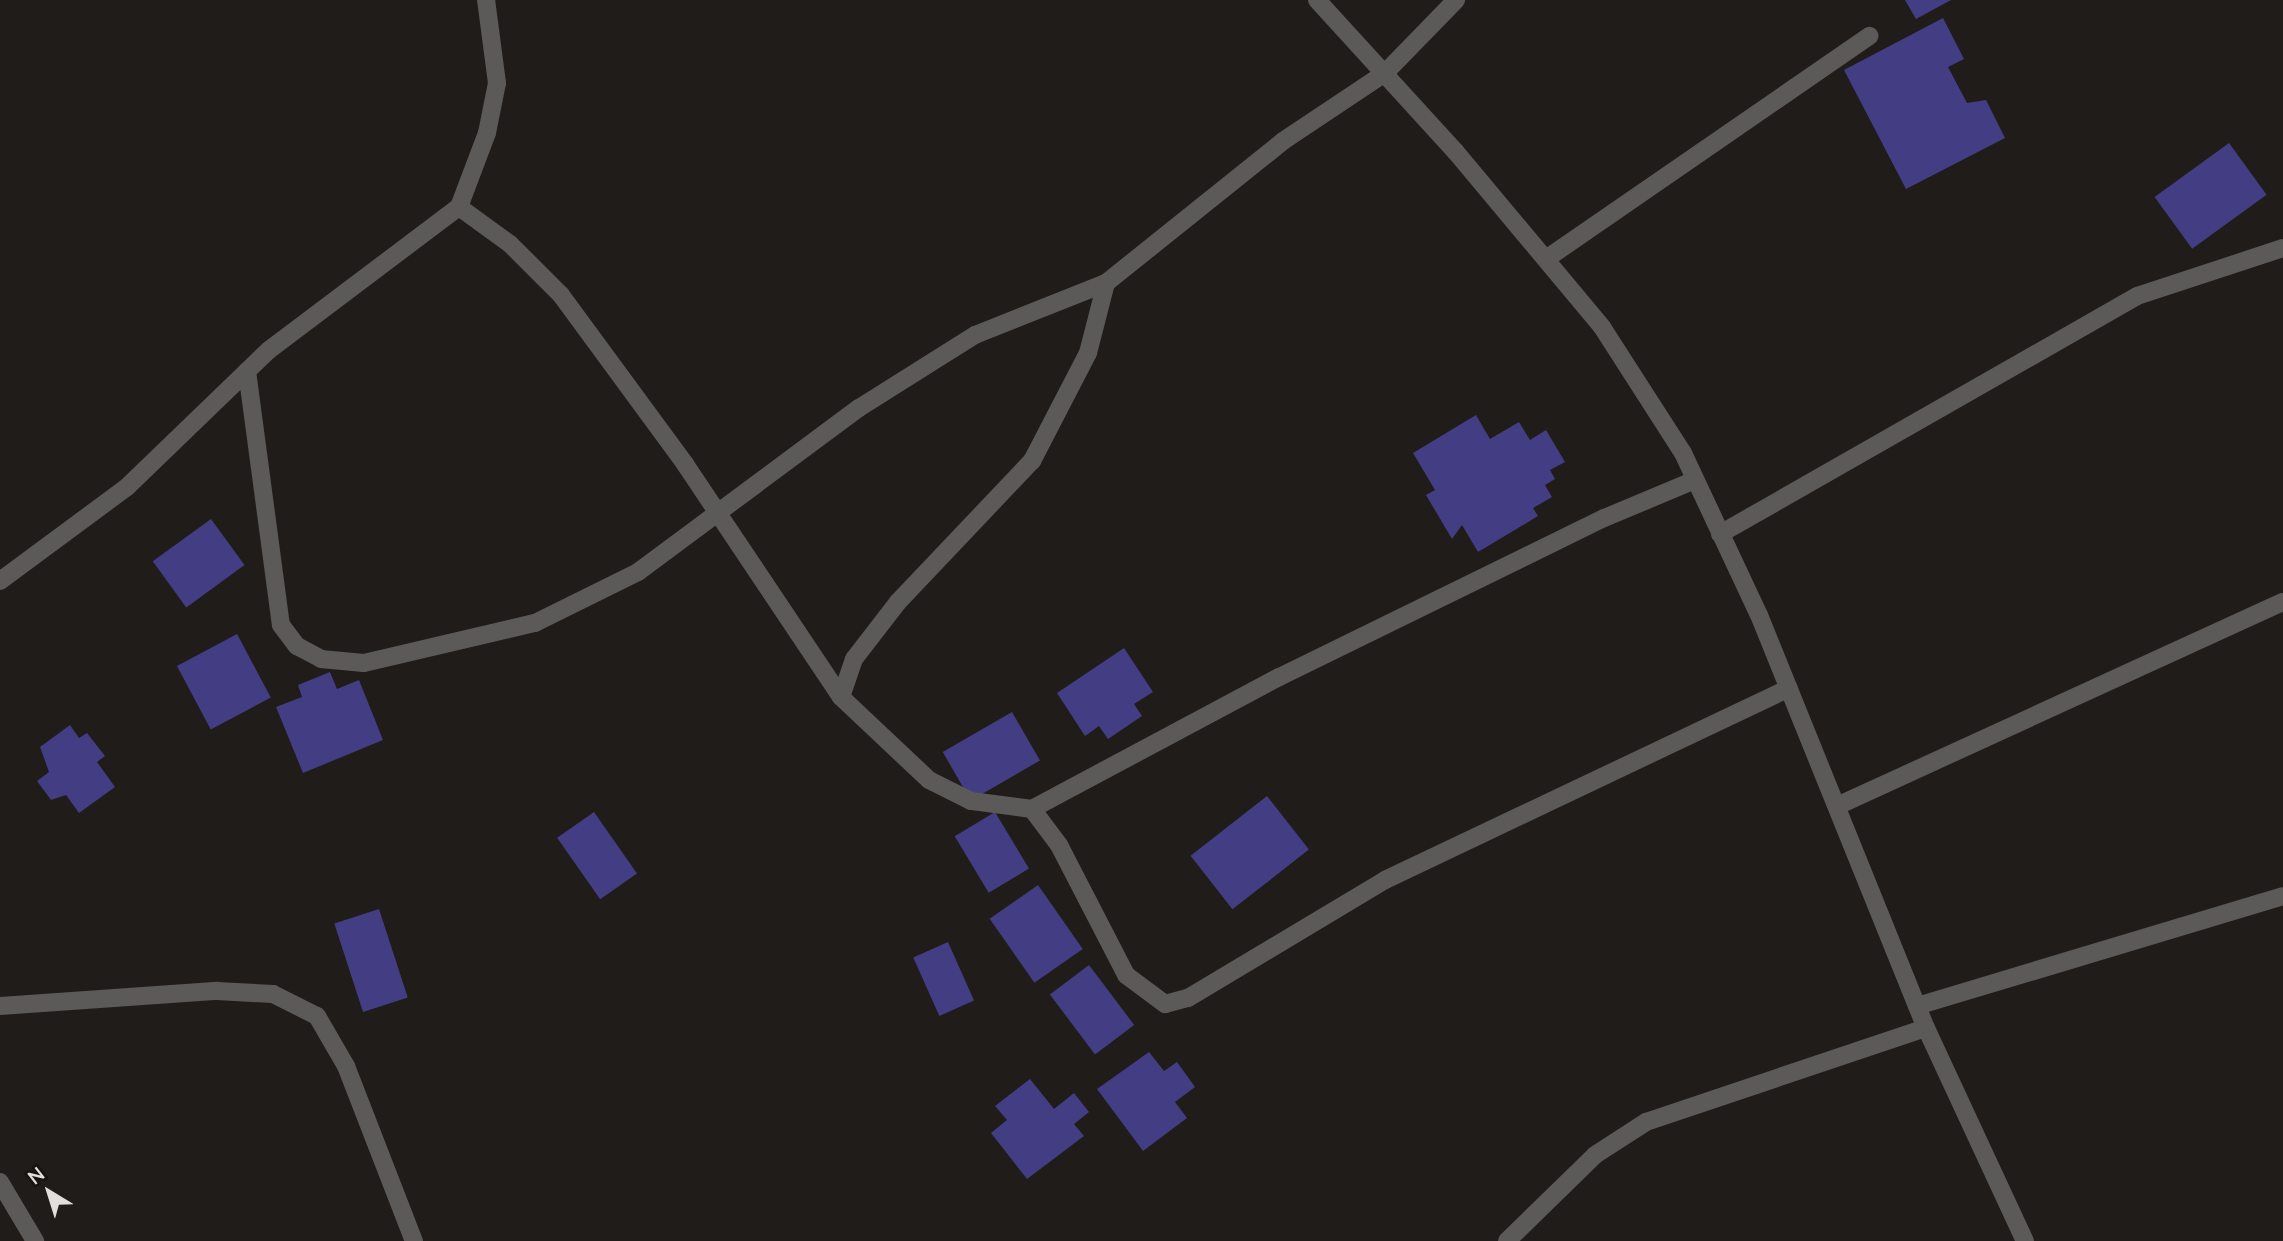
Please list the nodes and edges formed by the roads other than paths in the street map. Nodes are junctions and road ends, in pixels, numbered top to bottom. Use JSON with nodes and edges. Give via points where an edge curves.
{"nodes":[{"id":1,"x":486,"y":0,"type":"edge"},
{"id":2,"x":1317,"y":0,"type":"edge"},
{"id":3,"x":1456,"y":0,"type":"edge"},
{"id":4,"x":1869,"y":36,"type":"dead end"},
{"id":5,"x":1385,"y":73,"type":"junction"},
{"id":6,"x":459,"y":207,"type":"junction"},
{"id":7,"x":2283,"y":248,"type":"edge"},
{"id":8,"x":1546,"y":259,"type":"junction"},
{"id":9,"x":1106,"y":283,"type":"junction"},
{"id":10,"x":247,"y":370,"type":"junction"},
{"id":11,"x":1695,"y":480,"type":"junction"},
{"id":12,"x":718,"y":514,"type":"junction"},
{"id":13,"x":1720,"y":534,"type":"junction"},
{"id":14,"x":0,"y":581,"type":"edge"},
{"id":15,"x":2283,"y":602,"type":"edge"},
{"id":16,"x":1789,"y":688,"type":"junction"},
{"id":17,"x":841,"y":697,"type":"junction"},
{"id":18,"x":1837,"y":806,"type":"junction"},
{"id":19,"x":1032,"y":809,"type":"junction"},
{"id":20,"x":2283,"y":896,"type":"edge"},
{"id":21,"x":0,"y":1006,"type":"edge"},
{"id":22,"x":1917,"y":1006,"type":"junction"},
{"id":23,"x":1926,"y":1028,"type":"junction"},
{"id":24,"x":0,"y":1182,"type":"edge"},
{"id":25,"x":34,"y":1241,"type":"edge"},
{"id":26,"x":414,"y":1241,"type":"edge"},
{"id":27,"x":1507,"y":1241,"type":"edge"},
{"id":28,"x":2025,"y":1241,"type":"edge"}],
"edges":[{"from":1,"to":6,"type":"street","via":[[497,83],[487,134]]},
{"from":2,"to":5,"type":"street"},
{"from":3,"to":5,"type":"street"},
{"from":4,"to":8,"type":"street"},
{"from":5,"to":8,"type":"street"},
{"from":5,"to":9,"type":"street","via":[[1283,141]]},
{"from":6,"to":10,"type":"street"},
{"from":6,"to":12,"type":"street","via":[[510,244],[561,295]]},
{"from":7,"to":13,"type":"street","via":[[2137,296]]},
{"from":8,"to":11,"type":"street","via":[[1602,327]]},
{"from":9,"to":12,"type":"street","via":[[975,335],[859,408]]},
{"from":9,"to":17,"type":"street","via":[[1088,354],[1032,461],[898,601],[855,659]]},
{"from":10,"to":12,"type":"street","via":[[281,625],[297,646],[321,659],[364,663],[535,623],[638,572]]},
{"from":10,"to":14,"type":"street","via":[[127,487]]},
{"from":11,"to":13,"type":"street"},
{"from":11,"to":19,"type":"street","via":[[1279,677]]},
{"from":12,"to":17,"type":"street"},
{"from":13,"to":16,"type":"street"},
{"from":15,"to":18,"type":"street"},
{"from":16,"to":18,"type":"street"},
{"from":16,"to":19,"type":"street","via":[[1385,880],[1188,998],[1165,1004],[1126,975],[1059,845]]},
{"from":17,"to":19,"type":"street","via":[[929,780],[971,801]]},
{"from":18,"to":22,"type":"street"},
{"from":20,"to":22,"type":"street"},
{"from":21,"to":26,"type":"street","via":[[217,991],[273,994],[317,1016],[346,1066]]},
{"from":22,"to":23,"type":"street"},
{"from":23,"to":27,"type":"street","via":[[1646,1122],[1595,1155]]},
{"from":23,"to":28,"type":"street"},
{"from":24,"to":25,"type":"street"}]}
